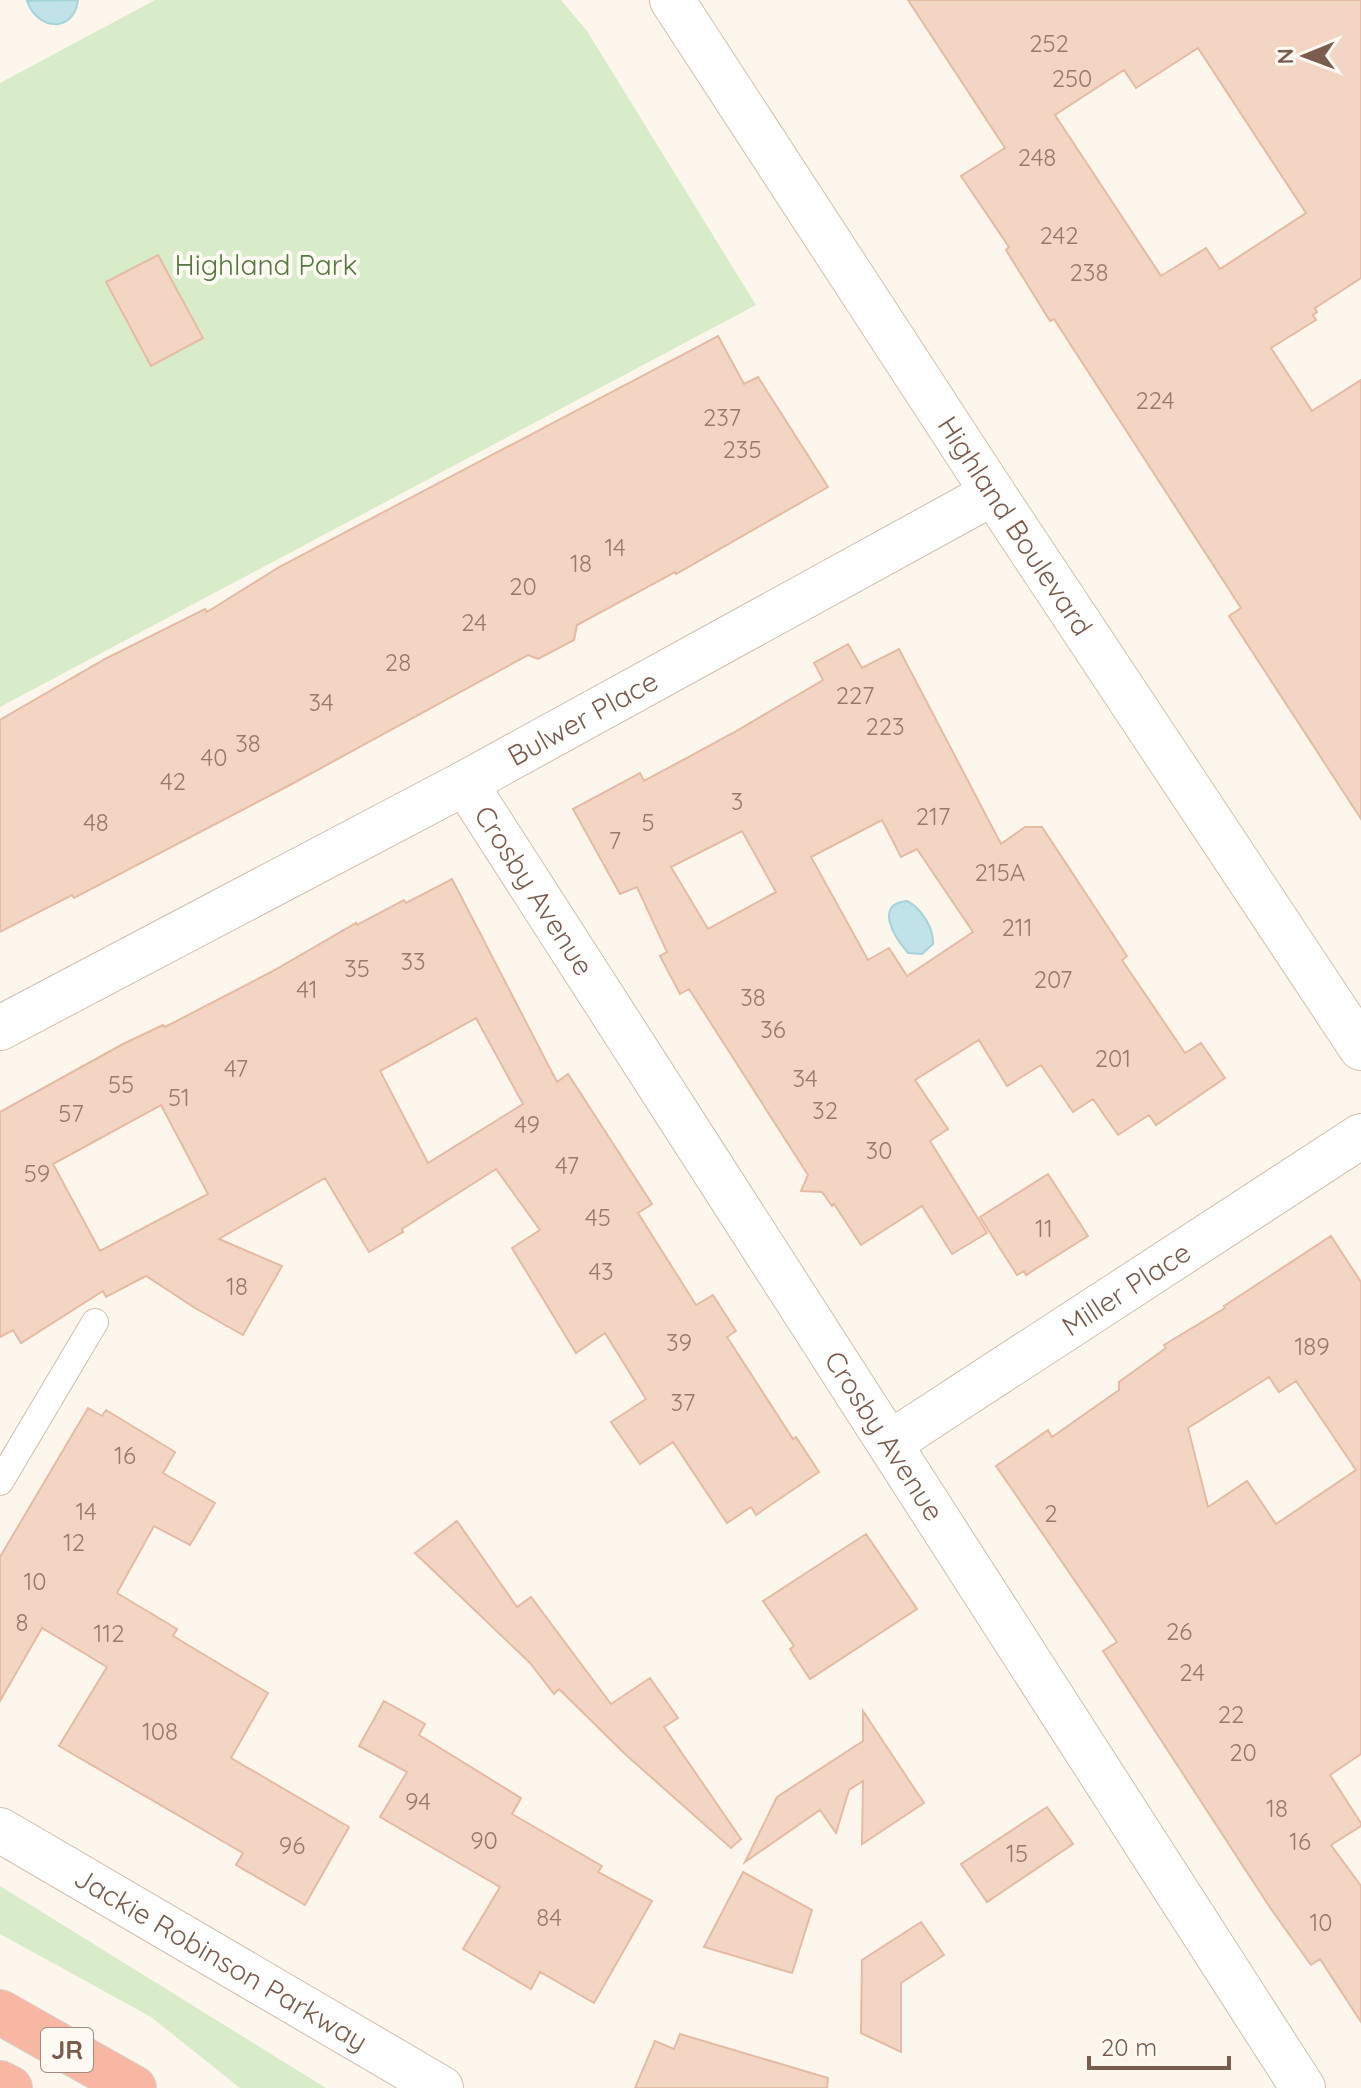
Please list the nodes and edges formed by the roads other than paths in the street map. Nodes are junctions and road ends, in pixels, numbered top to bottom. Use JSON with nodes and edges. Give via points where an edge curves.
{"nodes":[{"id":1,"x":672,"y":0,"type":"edge"},
{"id":2,"x":993,"y":493,"type":"junction"},
{"id":3,"x":465,"y":783,"type":"junction"},
{"id":4,"x":0,"y":1028,"type":"edge"},
{"id":5,"x":1361,"y":1048,"type":"edge"},
{"id":6,"x":1361,"y":1136,"type":"edge"},
{"id":7,"x":95,"y":1322,"type":"dead end"},
{"id":8,"x":890,"y":1443,"type":"junction"},
{"id":9,"x":0,"y":1482,"type":"edge"},
{"id":10,"x":0,"y":1830,"type":"edge"},
{"id":11,"x":0,"y":2012,"type":"edge"},
{"id":12,"x":0,"y":2083,"type":"edge"},
{"id":13,"x":10,"y":2088,"type":"edge"},
{"id":14,"x":134,"y":2088,"type":"edge"},
{"id":15,"x":441,"y":2088,"type":"edge"},
{"id":16,"x":1303,"y":2088,"type":"edge"}],
"edges":[{"from":1,"to":2,"type":"street","name":"Highland Boulevard"},
{"from":2,"to":3,"type":"street","name":"Bulwer Place"},
{"from":2,"to":5,"type":"street","name":"Highland Boulevard"},
{"from":3,"to":4,"type":"street","name":"Bulwer Place"},
{"from":3,"to":8,"type":"street","name":"Crosby Avenue"},
{"from":6,"to":8,"type":"street","name":"Miller Place"},
{"from":7,"to":9,"type":"lane"},
{"from":8,"to":16,"type":"street","name":"Crosby Avenue"},
{"from":10,"to":15,"type":"street","name":"Jackie Robinson Parkway"},
{"from":11,"to":14,"type":"highway","number":"JR"},
{"from":12,"to":13,"type":"highway","number":"JR"}]}
